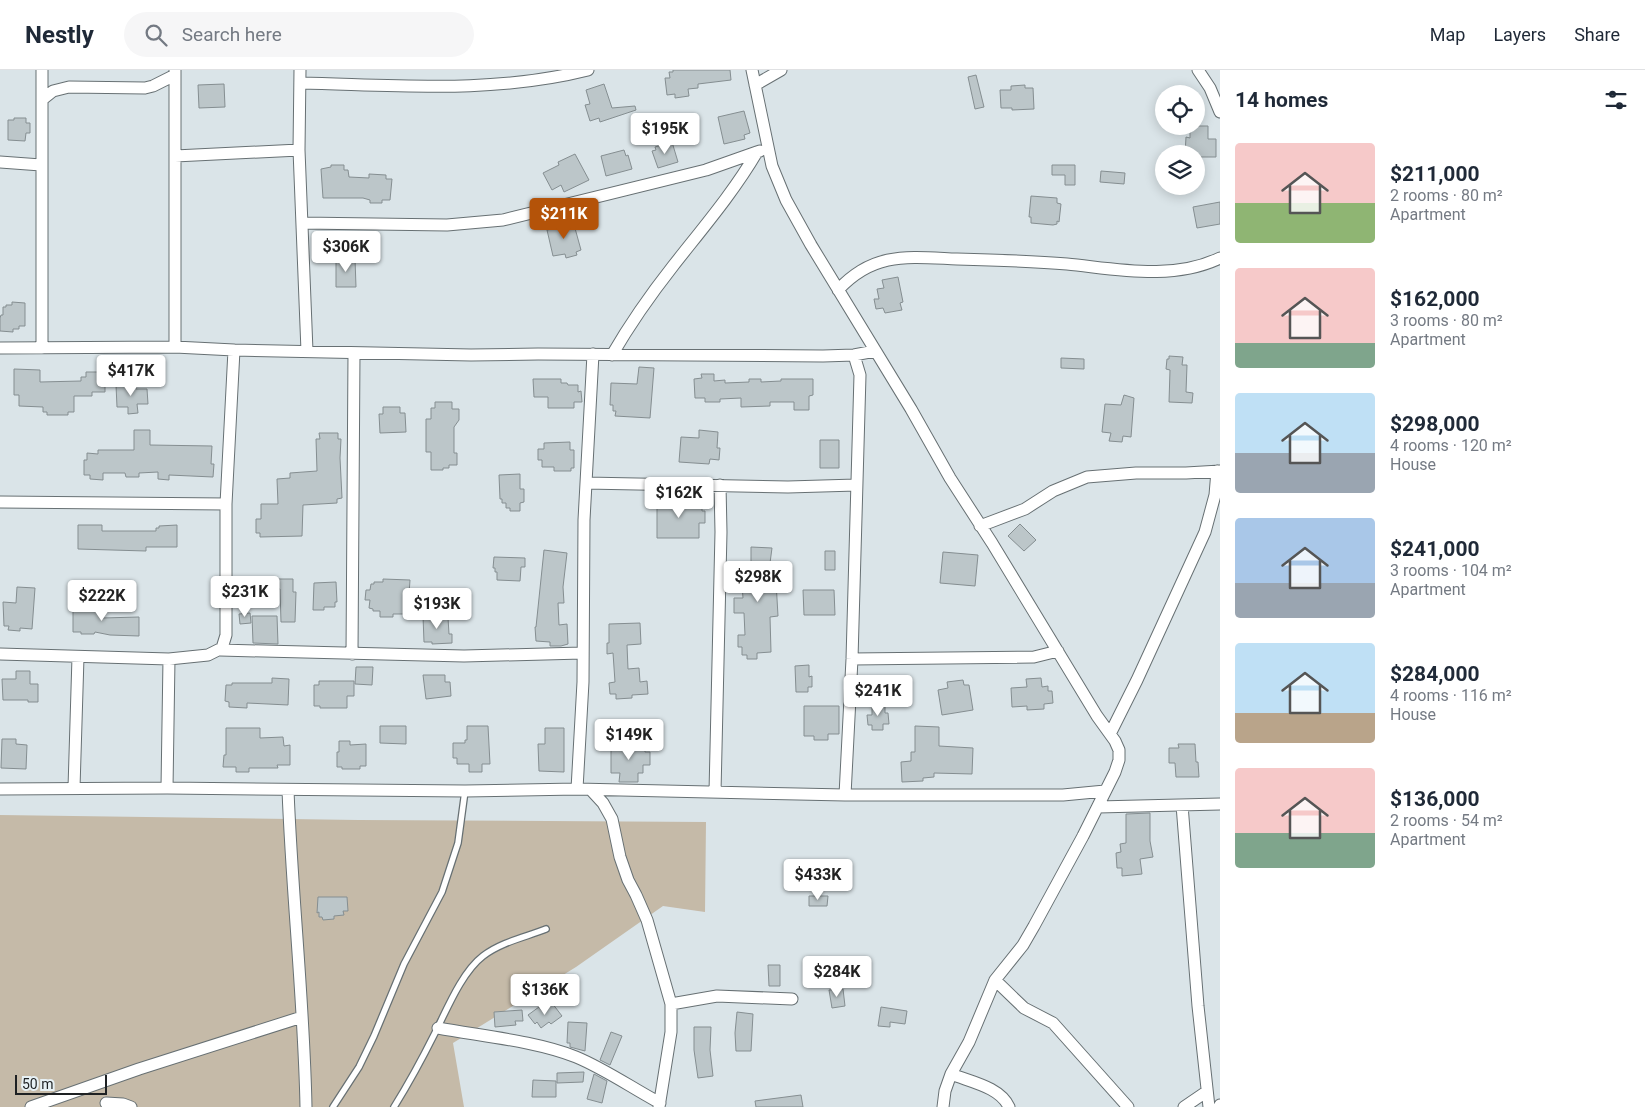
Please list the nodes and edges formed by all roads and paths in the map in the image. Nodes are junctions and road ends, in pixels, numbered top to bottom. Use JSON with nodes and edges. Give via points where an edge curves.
{"nodes":[{"id":1,"x":42,"y":70,"type":"edge"},
{"id":2,"x":300,"y":70,"type":"edge"},
{"id":3,"x":588,"y":70,"type":"edge"},
{"id":4,"x":752,"y":70,"type":"edge"},
{"id":5,"x":781,"y":70,"type":"edge"},
{"id":6,"x":1198,"y":70,"type":"edge"},
{"id":7,"x":175,"y":72,"type":"edge"},
{"id":8,"x":300,"y":84,"type":"junction"},
{"id":9,"x":755,"y":85,"type":"junction"},
{"id":10,"x":43,"y":98,"type":"junction"},
{"id":11,"x":1220,"y":112,"type":"edge"},
{"id":12,"x":768,"y":147,"type":"junction"},
{"id":13,"x":298,"y":150,"type":"junction"},
{"id":14,"x":757,"y":152,"type":"junction"},
{"id":15,"x":175,"y":156,"type":"junction"},
{"id":16,"x":0,"y":162,"type":"edge"},
{"id":17,"x":41,"y":165,"type":"junction"},
{"id":18,"x":302,"y":223,"type":"junction"},
{"id":19,"x":1220,"y":258,"type":"edge"},
{"id":20,"x":838,"y":290,"type":"junction"},
{"id":21,"x":175,"y":347,"type":"junction"},
{"id":22,"x":0,"y":348,"type":"edge"},
{"id":23,"x":42,"y":348,"type":"junction"},
{"id":24,"x":234,"y":350,"type":"junction"},
{"id":25,"x":307,"y":351,"type":"junction"},
{"id":26,"x":875,"y":351,"type":"junction"},
{"id":27,"x":354,"y":352,"type":"junction"},
{"id":28,"x":593,"y":354,"type":"junction"},
{"id":29,"x":612,"y":354,"type":"junction"},
{"id":30,"x":854,"y":355,"type":"junction"},
{"id":31,"x":1218,"y":471,"type":"edge"},
{"id":32,"x":586,"y":483,"type":"junction"},
{"id":33,"x":720,"y":485,"type":"junction"},
{"id":34,"x":856,"y":485,"type":"junction"},
{"id":35,"x":0,"y":502,"type":"edge"},
{"id":36,"x":226,"y":504,"type":"junction"},
{"id":37,"x":980,"y":526,"type":"junction"},
{"id":38,"x":220,"y":650,"type":"junction"},
{"id":39,"x":1058,"y":652,"type":"junction"},
{"id":40,"x":582,"y":653,"type":"junction"},
{"id":41,"x":0,"y":654,"type":"edge"},
{"id":42,"x":352,"y":654,"type":"junction"},
{"id":43,"x":78,"y":656,"type":"junction"},
{"id":44,"x":169,"y":659,"type":"junction"},
{"id":45,"x":852,"y":659,"type":"junction"},
{"id":46,"x":1110,"y":734,"type":"junction"},
{"id":47,"x":74,"y":788,"type":"junction"},
{"id":48,"x":167,"y":788,"type":"junction"},
{"id":49,"x":0,"y":789,"type":"edge"},
{"id":50,"x":577,"y":789,"type":"junction"},
{"id":51,"x":288,"y":790,"type":"junction"},
{"id":52,"x":591,"y":790,"type":"junction"},
{"id":53,"x":465,"y":791,"type":"junction"},
{"id":54,"x":1105,"y":791,"type":"junction"},
{"id":55,"x":715,"y":792,"type":"junction"},
{"id":56,"x":845,"y":795,"type":"junction"},
{"id":57,"x":1220,"y":804,"type":"edge"},
{"id":58,"x":1182,"y":805,"type":"junction"},
{"id":59,"x":1098,"y":807,"type":"junction"},
{"id":60,"x":546,"y":929,"type":"dead end"},
{"id":61,"x":995,"y":980,"type":"junction"},
{"id":62,"x":792,"y":1000,"type":"dead end"},
{"id":63,"x":671,"y":1004,"type":"junction"},
{"id":64,"x":302,"y":1017,"type":"junction"},
{"id":65,"x":438,"y":1028,"type":"junction"},
{"id":66,"x":951,"y":1074,"type":"junction"},
{"id":67,"x":1206,"y":1092,"type":"junction"},
{"id":68,"x":106,"y":1102,"type":"dead end"},
{"id":69,"x":660,"y":1105,"type":"edge"},
{"id":70,"x":31,"y":1107,"type":"edge"},
{"id":71,"x":131,"y":1107,"type":"edge"},
{"id":72,"x":306,"y":1107,"type":"edge"},
{"id":73,"x":334,"y":1107,"type":"edge"},
{"id":74,"x":394,"y":1107,"type":"edge"},
{"id":75,"x":943,"y":1107,"type":"edge"},
{"id":76,"x":1009,"y":1107,"type":"edge"},
{"id":77,"x":1128,"y":1107,"type":"edge"},
{"id":78,"x":1184,"y":1107,"type":"edge"},
{"id":79,"x":1209,"y":1107,"type":"edge"}],
"edges":[{"from":1,"to":10,"type":"street"},
{"from":2,"to":8,"type":"street"},
{"from":3,"to":8,"type":"street","via":[[542,80],[474,86]]},
{"from":4,"to":9,"type":"street"},
{"from":5,"to":9,"type":"street"},
{"from":6,"to":11,"type":"street"},
{"from":7,"to":10,"type":"street","via":[[145,88],[69,87],[53,91]]},
{"from":7,"to":15,"type":"street"},
{"from":8,"to":13,"type":"street"},
{"from":9,"to":12,"type":"street"},
{"from":10,"to":17,"type":"street"},
{"from":12,"to":14,"type":"street"},
{"from":12,"to":20,"type":"street","via":[[786,200]]},
{"from":13,"to":15,"type":"street"},
{"from":13,"to":18,"type":"street"},
{"from":14,"to":18,"type":"street","via":[[706,170],[503,220],[447,225]]},
{"from":14,"to":29,"type":"street","via":[[743,176],[672,268]]},
{"from":15,"to":21,"type":"street"},
{"from":16,"to":17,"type":"street"},
{"from":17,"to":23,"type":"street"},
{"from":18,"to":25,"type":"street"},
{"from":19,"to":20,"type":"street","via":[[1178,270],[1131,271],[999,260],[892,259],[862,269]]},
{"from":20,"to":26,"type":"street"},
{"from":21,"to":23,"type":"street"},
{"from":21,"to":24,"type":"street"},
{"from":22,"to":23,"type":"street"},
{"from":24,"to":25,"type":"street"},
{"from":24,"to":36,"type":"street"},
{"from":25,"to":27,"type":"street"},
{"from":26,"to":30,"type":"street"},
{"from":26,"to":37,"type":"street"},
{"from":27,"to":28,"type":"street"},
{"from":27,"to":42,"type":"street"},
{"from":28,"to":29,"type":"street"},
{"from":28,"to":32,"type":"street"},
{"from":29,"to":30,"type":"street"},
{"from":30,"to":34,"type":"street","via":[[860,375]]},
{"from":31,"to":37,"type":"street","via":[[1136,472],[1087,477]]},
{"from":31,"to":46,"type":"street","via":[[1205,532]]},
{"from":32,"to":33,"type":"street"},
{"from":32,"to":40,"type":"street"},
{"from":33,"to":34,"type":"street"},
{"from":33,"to":55,"type":"street"},
{"from":34,"to":45,"type":"street"},
{"from":35,"to":36,"type":"street"},
{"from":36,"to":38,"type":"street","via":[[226,635]]},
{"from":37,"to":39,"type":"street"},
{"from":38,"to":42,"type":"street"},
{"from":38,"to":44,"type":"street","via":[[208,655]]},
{"from":39,"to":45,"type":"street","via":[[1034,657]]},
{"from":39,"to":46,"type":"street"},
{"from":40,"to":42,"type":"street"},
{"from":40,"to":50,"type":"street"},
{"from":41,"to":43,"type":"street"},
{"from":43,"to":44,"type":"street"},
{"from":43,"to":47,"type":"street"},
{"from":44,"to":48,"type":"street"},
{"from":45,"to":56,"type":"street"},
{"from":46,"to":54,"type":"street","via":[[1119,750],[1119,760]]},
{"from":47,"to":48,"type":"street"},
{"from":47,"to":49,"type":"street"},
{"from":48,"to":51,"type":"street"},
{"from":50,"to":52,"type":"street"},
{"from":50,"to":53,"type":"street"},
{"from":51,"to":53,"type":"street"},
{"from":51,"to":64,"type":"street"},
{"from":52,"to":55,"type":"street"},
{"from":52,"to":63,"type":"street","via":[[612,819],[623,865],[647,920]]},
{"from":53,"to":73,"type":"lane","via":[[458,843],[442,892],[404,964],[359,1066]]},
{"from":54,"to":56,"type":"street","via":[[1063,796]]},
{"from":54,"to":59,"type":"street"},
{"from":55,"to":56,"type":"street"},
{"from":57,"to":58,"type":"street"},
{"from":58,"to":59,"type":"street"},
{"from":58,"to":67,"type":"street"},
{"from":59,"to":61,"type":"street","via":[[1023,945]]},
{"from":60,"to":65,"type":"lane","via":[[483,956],[470,970]]},
{"from":61,"to":66,"type":"street","via":[[969,1042]]},
{"from":61,"to":77,"type":"street","via":[[1024,1008],[1053,1023]]},
{"from":62,"to":63,"type":"street","via":[[717,996]]},
{"from":63,"to":69,"type":"street","via":[[671,1032]]},
{"from":64,"to":70,"type":"street"},
{"from":64,"to":72,"type":"street"},
{"from":65,"to":69,"type":"street","via":[[546,1048],[575,1057]]},
{"from":65,"to":74,"type":"lane"},
{"from":66,"to":75,"type":"street"},
{"from":66,"to":76,"type":"street","via":[[994,1090]]},
{"from":67,"to":78,"type":"street"},
{"from":67,"to":79,"type":"street"},
{"from":68,"to":71,"type":"street"}]}
